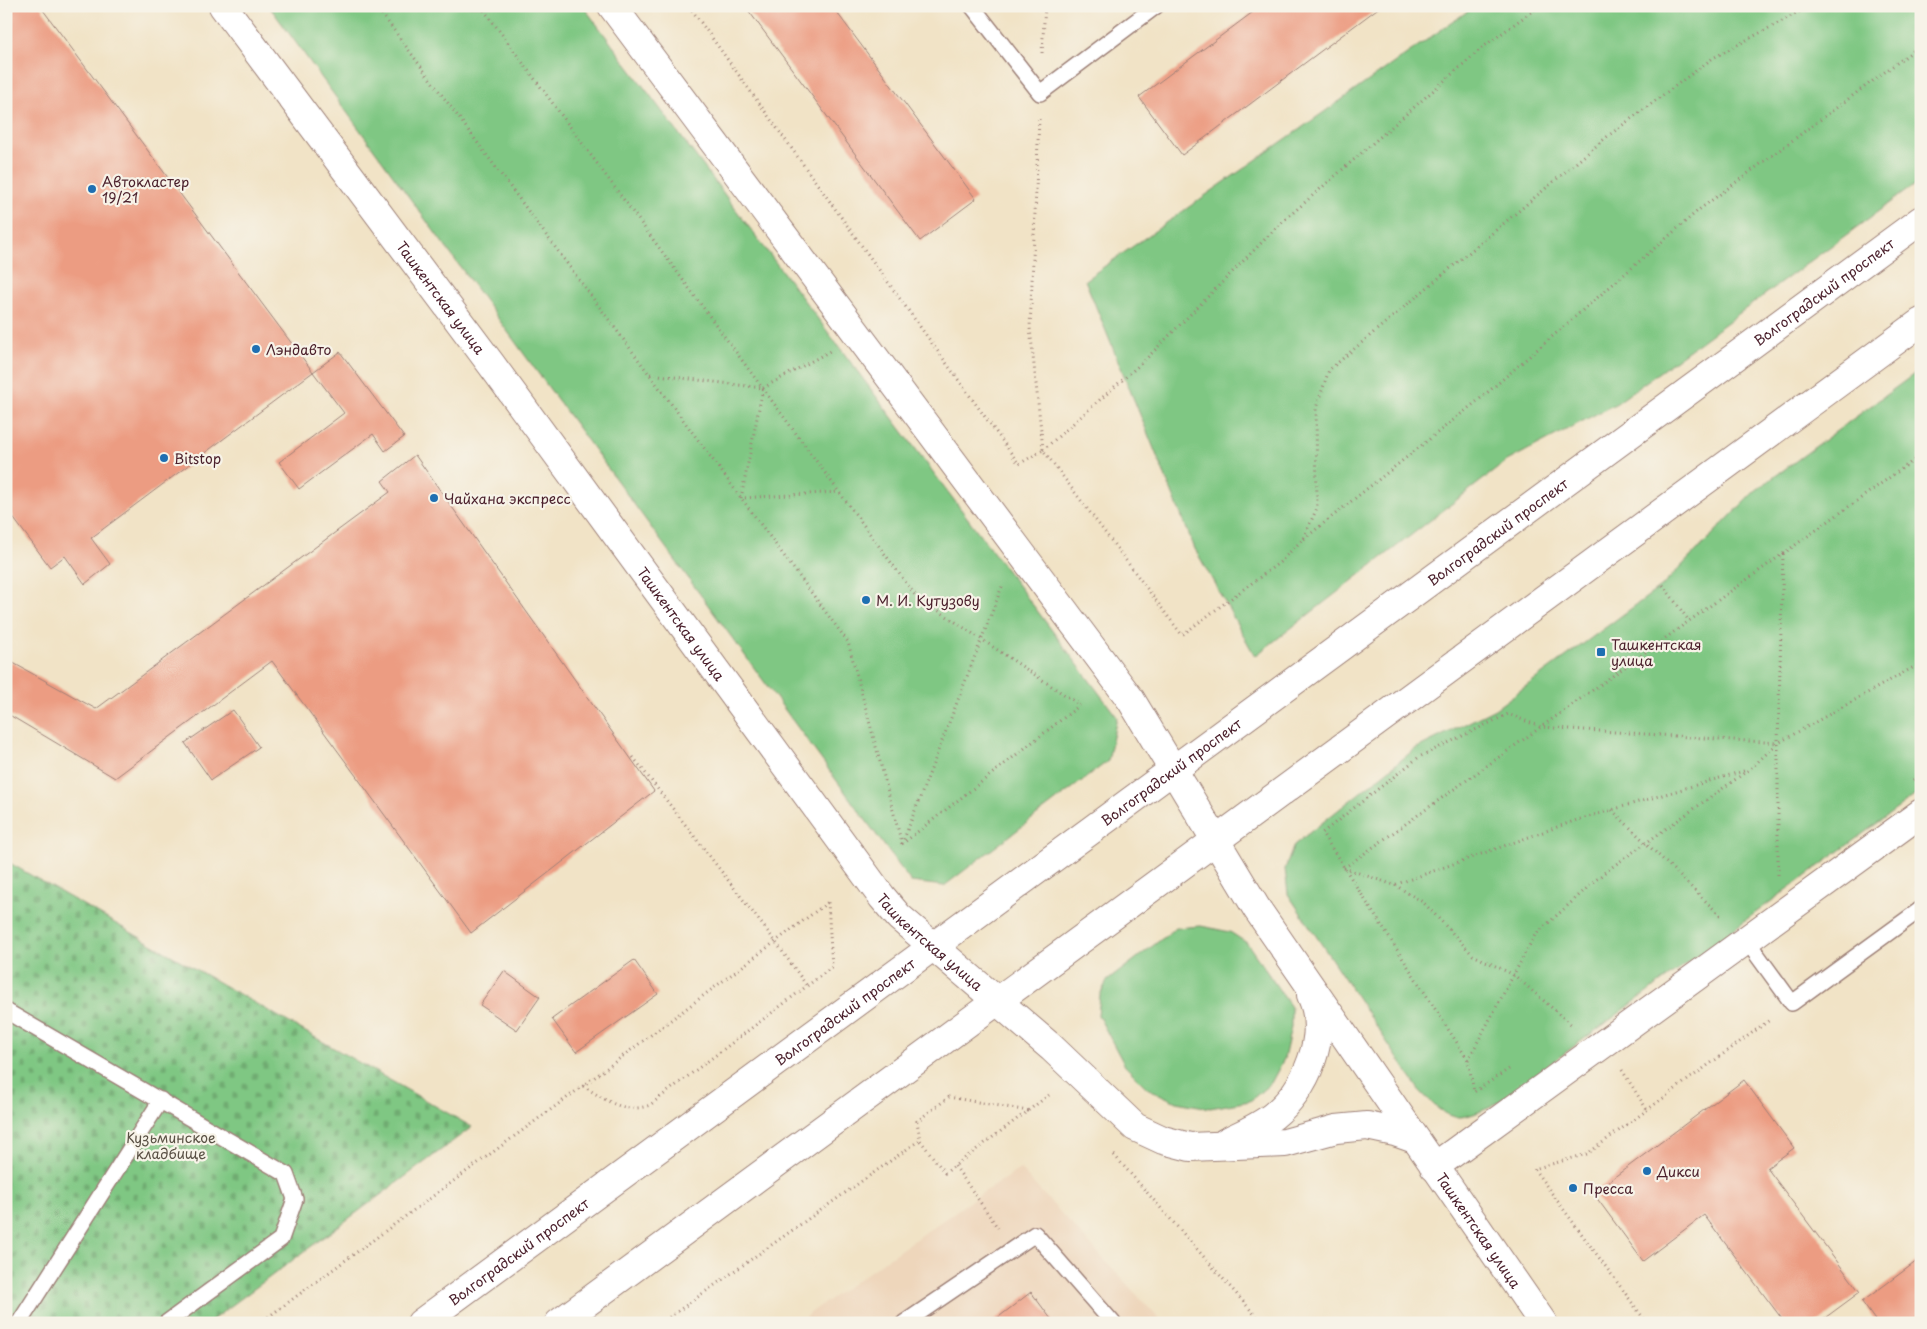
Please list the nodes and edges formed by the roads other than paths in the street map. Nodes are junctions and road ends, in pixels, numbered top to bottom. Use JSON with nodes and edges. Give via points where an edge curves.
{"nodes":[{"id":1,"x":223,"y":6,"type":"edge"},
{"id":2,"x":612,"y":6,"type":"edge"},
{"id":3,"x":972,"y":6,"type":"edge"},
{"id":4,"x":1156,"y":6,"type":"edge"},
{"id":5,"x":1921,"y":220,"type":"edge"},
{"id":6,"x":1921,"y":322,"type":"edge"},
{"id":7,"x":1174,"y":770,"type":"junction"},
{"id":8,"x":1921,"y":813,"type":"edge"},
{"id":9,"x":1216,"y":840,"type":"junction"},
{"id":10,"x":1921,"y":909,"type":"edge"},
{"id":11,"x":1746,"y":941,"type":"junction"},
{"id":12,"x":934,"y":947,"type":"junction"},
{"id":13,"x":1300,"y":972,"type":"junction"},
{"id":14,"x":997,"y":1001,"type":"junction"},
{"id":15,"x":6,"y":1011,"type":"edge"},
{"id":16,"x":161,"y":1100,"type":"junction"},
{"id":17,"x":1415,"y":1139,"type":"junction"},
{"id":18,"x":1218,"y":1146,"type":"junction"},
{"id":19,"x":1434,"y":1167,"type":"junction"},
{"id":20,"x":19,"y":1323,"type":"edge"},
{"id":21,"x":166,"y":1323,"type":"edge"},
{"id":22,"x":421,"y":1323,"type":"edge"},
{"id":23,"x":559,"y":1323,"type":"edge"},
{"id":24,"x":904,"y":1323,"type":"edge"},
{"id":25,"x":1113,"y":1323,"type":"edge"},
{"id":26,"x":1543,"y":1323,"type":"edge"}],
"edges":[{"from":1,"to":12,"type":"main road","name":"Ташкентская улица","via":[[491,364],[882,897],[899,917]]},
{"from":2,"to":7,"type":"main road","name":"Ташкентская улица","via":[[1131,700]]},
{"from":3,"to":4,"type":"lane","via":[[1040,93]]},
{"from":5,"to":7,"type":"main road","name":"Волгоградский проспект"},
{"from":6,"to":9,"type":"main road"},
{"from":7,"to":9,"type":"main road","name":"Ташкентская улица"},
{"from":7,"to":12,"type":"main road","name":"Волгоградский проспект"},
{"from":8,"to":11,"type":"main road"},
{"from":9,"to":13,"type":"main road","name":"Ташкентская улица"},
{"from":9,"to":14,"type":"main road"},
{"from":10,"to":11,"type":"lane","via":[[1792,1004]]},
{"from":11,"to":19,"type":"main road"},
{"from":12,"to":14,"type":"main road","name":"Ташкентская улица"},
{"from":12,"to":22,"type":"main road","name":"Волгоградский проспект"},
{"from":13,"to":17,"type":"main road","name":"Ташкентская улица"},
{"from":13,"to":18,"type":"main road","name":"Ташкентская улица","via":[[1314,1000],[1317,1020],[1316,1040],[1308,1069],[1289,1102],[1273,1116]]},
{"from":14,"to":18,"type":"main road","name":"Ташкентская улица","via":[[1135,1126],[1163,1140],[1190,1147]]},
{"from":14,"to":23,"type":"main road"},
{"from":15,"to":16,"type":"lane"},
{"from":16,"to":20,"type":"lane"},
{"from":16,"to":21,"type":"lane","via":[[286,1174],[295,1199],[281,1239]]},
{"from":17,"to":18,"type":"main road","name":"Ташкентская улица","via":[[1368,1126],[1336,1129],[1285,1143]]},
{"from":17,"to":19,"type":"main road","name":"Ташкентская улица"},
{"from":19,"to":26,"type":"main road","name":"Ташкентская улица"},
{"from":24,"to":25,"type":"lane","via":[[1034,1234]]}]}
